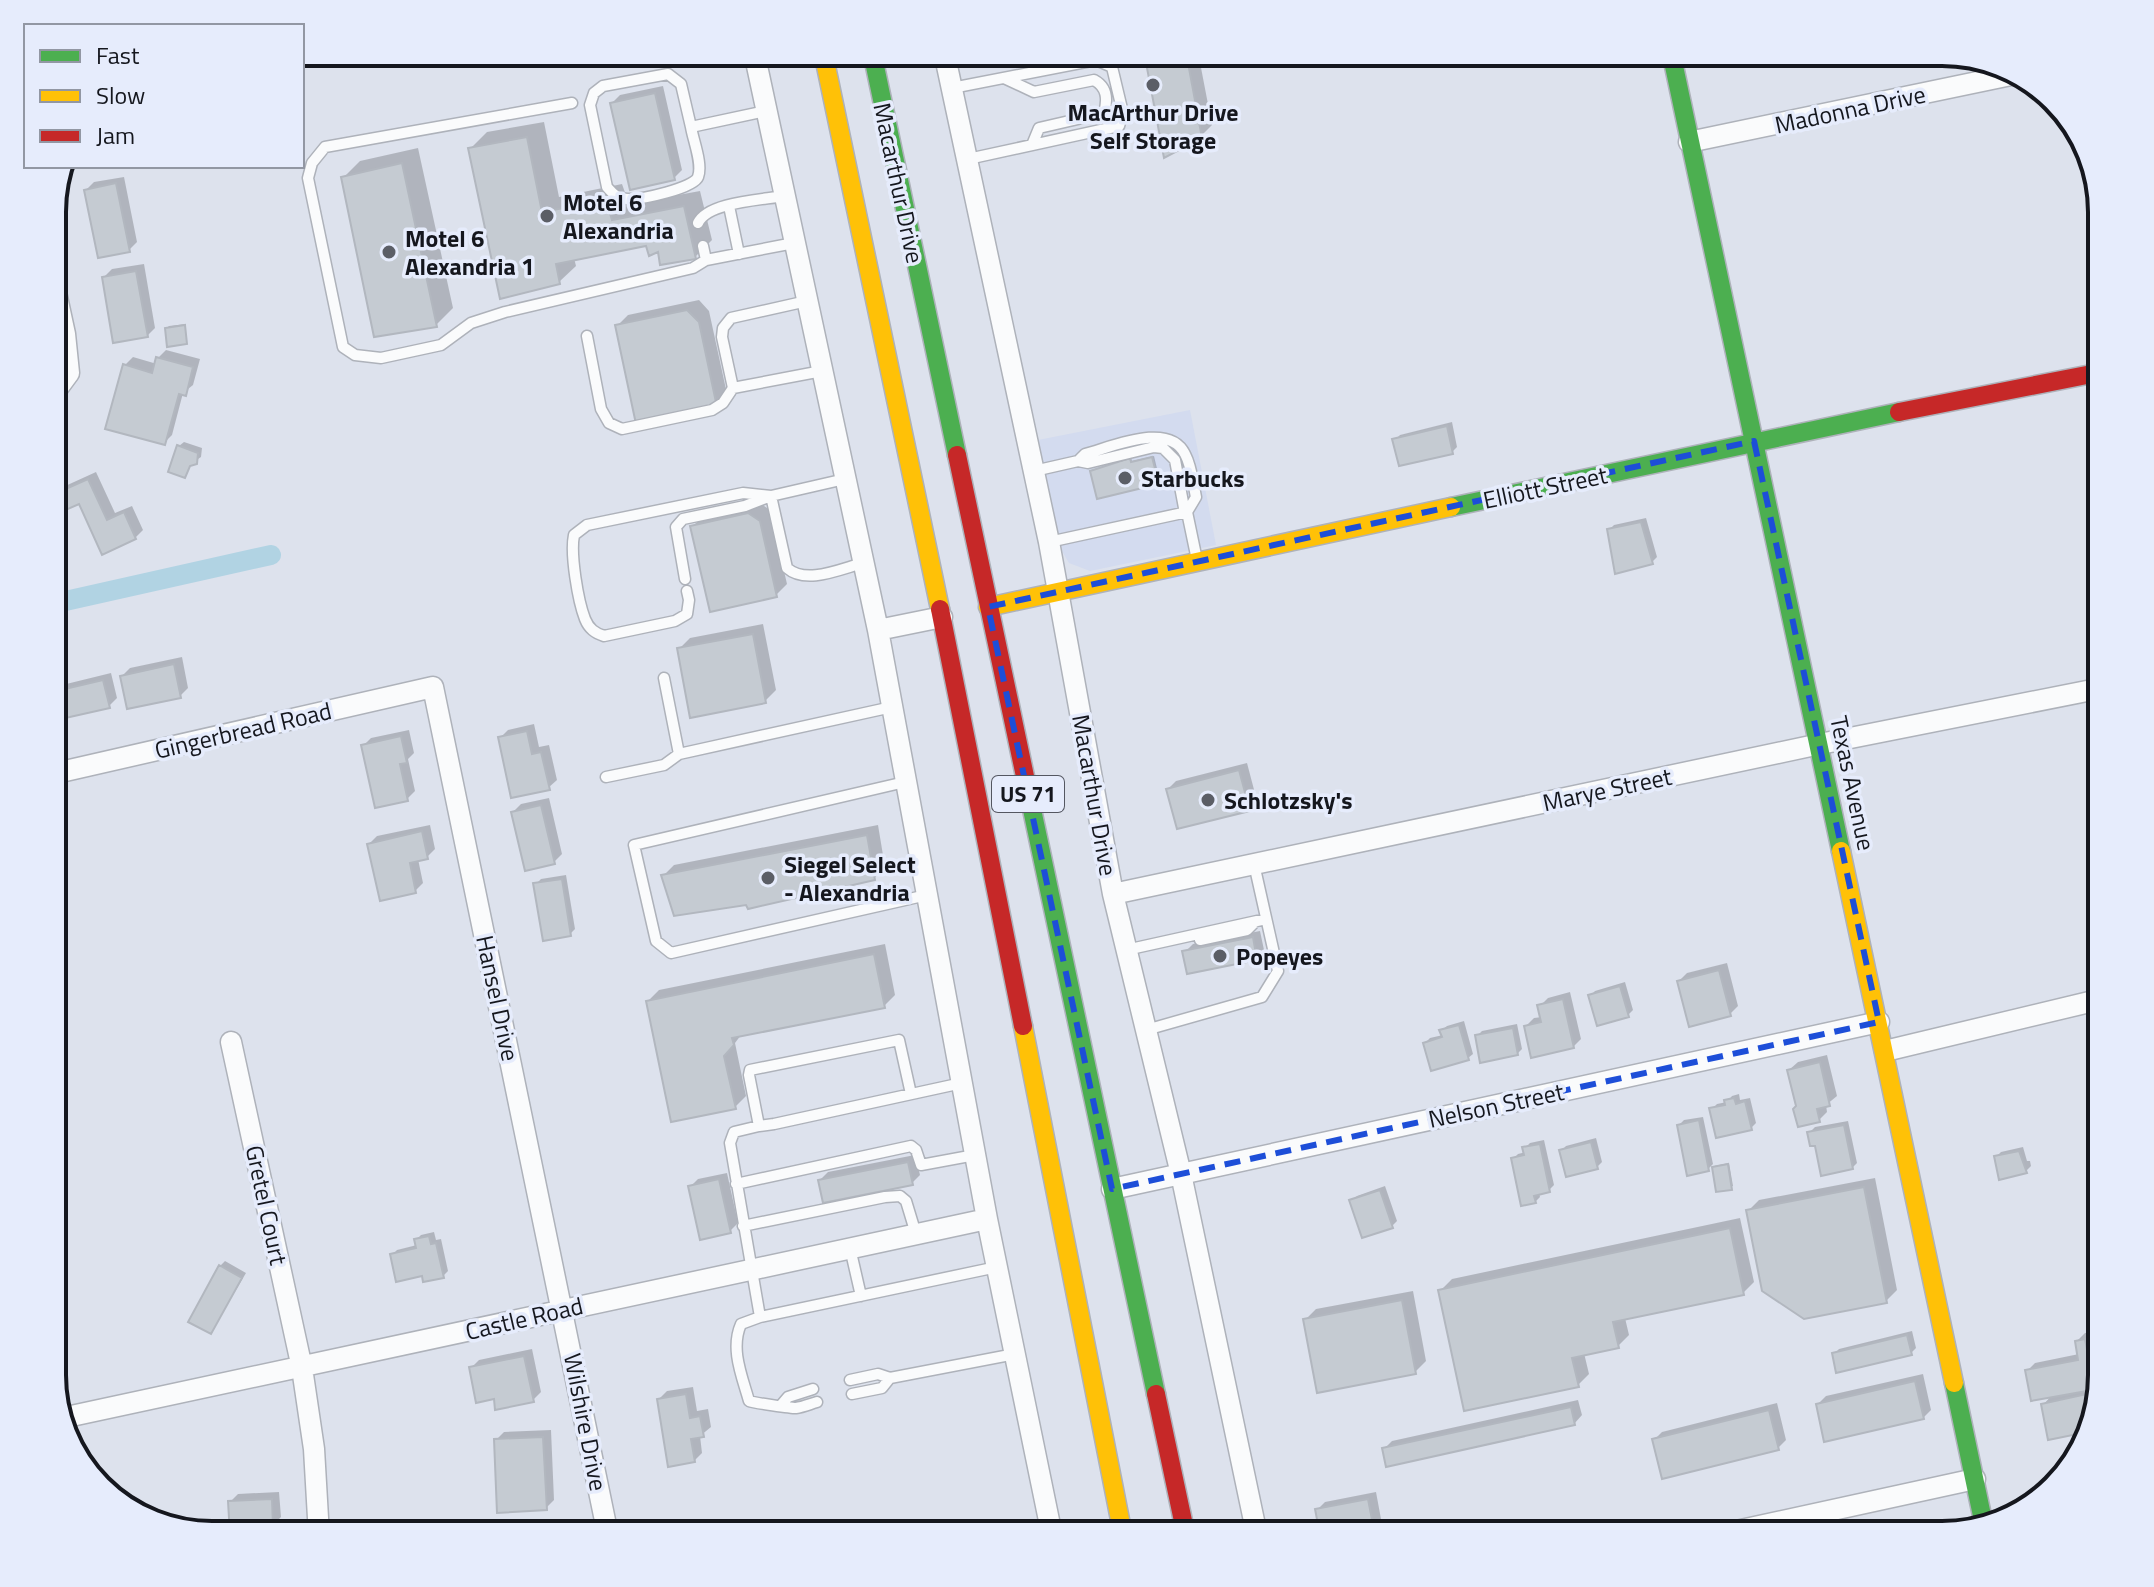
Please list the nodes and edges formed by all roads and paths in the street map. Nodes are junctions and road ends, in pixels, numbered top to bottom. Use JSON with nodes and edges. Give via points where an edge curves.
{"nodes":[{"id":1,"x":757,"y":66,"type":"edge"},
{"id":2,"x":827,"y":66,"type":"edge"},
{"id":3,"x":874,"y":66,"type":"edge"},
{"id":4,"x":947,"y":66,"type":"edge"},
{"id":5,"x":1063,"y":66,"type":"edge"},
{"id":6,"x":1110,"y":66,"type":"edge"},
{"id":7,"x":1674,"y":66,"type":"edge"},
{"id":8,"x":1003,"y":77,"type":"junction"},
{"id":9,"x":1998,"y":78,"type":"edge"},
{"id":10,"x":952,"y":88,"type":"junction"},
{"id":11,"x":572,"y":103,"type":"dead end"},
{"id":12,"x":766,"y":111,"type":"junction"},
{"id":13,"x":691,"y":127,"type":"junction"},
{"id":14,"x":1689,"y":142,"type":"junction"},
{"id":15,"x":1032,"y":145,"type":"junction"},
{"id":16,"x":968,"y":159,"type":"junction"},
{"id":17,"x":784,"y":196,"type":"junction"},
{"id":18,"x":729,"y":206,"type":"junction"},
{"id":19,"x":698,"y":223,"type":"dead end"},
{"id":20,"x":794,"y":243,"type":"junction"},
{"id":21,"x":703,"y":246,"type":"dead end"},
{"id":22,"x":739,"y":254,"type":"junction"},
{"id":23,"x":706,"y":260,"type":"junction"},
{"id":24,"x":807,"y":301,"type":"junction"},
{"id":25,"x":587,"y":336,"type":"dead end"},
{"id":26,"x":66,"y":344,"type":"edge"},
{"id":27,"x":822,"y":371,"type":"junction"},
{"id":28,"x":2088,"y":375,"type":"edge"},
{"id":29,"x":66,"y":377,"type":"edge"},
{"id":30,"x":733,"y":388,"type":"junction"},
{"id":31,"x":1754,"y":441,"type":"junction"},
{"id":32,"x":1034,"y":471,"type":"junction"},
{"id":33,"x":845,"y":479,"type":"junction"},
{"id":34,"x":771,"y":496,"type":"junction"},
{"id":35,"x":1186,"y":513,"type":"junction"},
{"id":36,"x":1049,"y":542,"type":"junction"},
{"id":37,"x":1198,"y":562,"type":"junction"},
{"id":38,"x":863,"y":563,"type":"junction"},
{"id":39,"x":685,"y":579,"type":"dead end"},
{"id":40,"x":687,"y":591,"type":"dead end"},
{"id":41,"x":1059,"y":592,"type":"junction"},
{"id":42,"x":965,"y":612,"type":"junction"},
{"id":43,"x":878,"y":630,"type":"junction"},
{"id":44,"x":664,"y":678,"type":"dead end"},
{"id":45,"x":433,"y":687,"type":"joint"},
{"id":46,"x":2088,"y":691,"type":"edge"},
{"id":47,"x":892,"y":707,"type":"junction"},
{"id":48,"x":1820,"y":744,"type":"junction"},
{"id":49,"x":679,"y":754,"type":"junction"},
{"id":50,"x":66,"y":771,"type":"edge"},
{"id":51,"x":606,"y":777,"type":"dead end"},
{"id":52,"x":905,"y":782,"type":"junction"},
{"id":53,"x":1254,"y":864,"type":"junction"},
{"id":54,"x":1113,"y":894,"type":"junction"},
{"id":55,"x":927,"y":895,"type":"junction"},
{"id":56,"x":1261,"y":920,"type":"junction"},
{"id":57,"x":1126,"y":950,"type":"junction"},
{"id":58,"x":2088,"y":1002,"type":"edge"},
{"id":59,"x":1879,"y":1022,"type":"junction"},
{"id":60,"x":1146,"y":1030,"type":"junction"},
{"id":61,"x":231,"y":1042,"type":"dead end"},
{"id":62,"x":1885,"y":1051,"type":"junction"},
{"id":63,"x":962,"y":1083,"type":"junction"},
{"id":64,"x":911,"y":1094,"type":"junction"},
{"id":65,"x":759,"y":1126,"type":"junction"},
{"id":66,"x":975,"y":1155,"type":"junction"},
{"id":67,"x":1181,"y":1174,"type":"junction"},
{"id":68,"x":736,"y":1184,"type":"junction"},
{"id":69,"x":1112,"y":1189,"type":"junction"},
{"id":70,"x":987,"y":1219,"type":"junction"},
{"id":71,"x":743,"y":1226,"type":"junction"},
{"id":72,"x":916,"y":1234,"type":"junction"},
{"id":73,"x":850,"y":1248,"type":"junction"},
{"id":74,"x":997,"y":1267,"type":"junction"},
{"id":75,"x":751,"y":1269,"type":"junction"},
{"id":76,"x":861,"y":1296,"type":"junction"},
{"id":77,"x":563,"y":1309,"type":"junction"},
{"id":78,"x":760,"y":1317,"type":"junction"},
{"id":79,"x":1015,"y":1354,"type":"junction"},
{"id":80,"x":302,"y":1368,"type":"junction"},
{"id":81,"x":890,"y":1378,"type":"junction"},
{"id":82,"x":850,"y":1380,"type":"dead end"},
{"id":83,"x":813,"y":1389,"type":"dead end"},
{"id":84,"x":852,"y":1394,"type":"dead end"},
{"id":85,"x":817,"y":1402,"type":"dead end"},
{"id":86,"x":782,"y":1404,"type":"junction"},
{"id":87,"x":72,"y":1416,"type":"edge"},
{"id":88,"x":1975,"y":1479,"type":"junction"},
{"id":89,"x":1982,"y":1515,"type":"edge"},
{"id":90,"x":318,"y":1521,"type":"edge"},
{"id":91,"x":605,"y":1521,"type":"edge"},
{"id":92,"x":1049,"y":1521,"type":"edge"},
{"id":93,"x":1121,"y":1521,"type":"edge"},
{"id":94,"x":1183,"y":1521,"type":"edge"},
{"id":95,"x":1254,"y":1521,"type":"edge"},
{"id":96,"x":1813,"y":1521,"type":"edge"}],
"edges":[{"from":1,"to":12,"type":"street"},
{"from":2,"to":42,"type":"main road","name":"Macarthur Drive","number":"US 71"},
{"from":3,"to":42,"type":"main road","name":"Macarthur Drive","number":"US 71"},
{"from":4,"to":10,"type":"street","name":"Macarthur Drive"},
{"from":5,"to":8,"type":"lane"},
{"from":6,"to":15,"type":"lane","via":[[1123,113],[1119,126]]},
{"from":7,"to":14,"type":"main road","name":"Texas Avenue"},
{"from":8,"to":10,"type":"lane"},
{"from":8,"to":15,"type":"lane","via":[[1034,92],[1094,80],[1105,91],[1104,113],[1039,128]]},
{"from":9,"to":14,"type":"street","name":"Madonna Drive"},
{"from":10,"to":16,"type":"street","name":"Macarthur Drive"},
{"from":11,"to":23,"type":"lane","via":[[325,147],[308,178],[343,347],[355,355],[381,358],[441,345],[471,323],[505,312],[693,268]]},
{"from":12,"to":13,"type":"lane"},
{"from":12,"to":17,"type":"street"},
{"from":13,"to":13,"type":"lane","via":[[700,173],[696,181],[629,199],[615,196],[607,187],[590,105],[603,86],[668,74],[681,84]]},
{"from":14,"to":31,"type":"main road","name":"Texas Avenue"},
{"from":15,"to":16,"type":"lane"},
{"from":16,"to":32,"type":"street","name":"Macarthur Drive"},
{"from":17,"to":18,"type":"lane"},
{"from":17,"to":20,"type":"street"},
{"from":18,"to":19,"type":"lane","via":[[702,215]]},
{"from":18,"to":22,"type":"lane"},
{"from":20,"to":22,"type":"lane"},
{"from":20,"to":24,"type":"street"},
{"from":21,"to":23,"type":"lane"},
{"from":22,"to":23,"type":"lane"},
{"from":24,"to":27,"type":"street"},
{"from":24,"to":30,"type":"lane","via":[[731,318],[722,337]]},
{"from":25,"to":30,"type":"lane","via":[[601,409],[609,423],[622,429],[712,410]]},
{"from":26,"to":29,"type":"street"},
{"from":27,"to":30,"type":"lane"},
{"from":27,"to":33,"type":"street"},
{"from":28,"to":31,"type":"main road","name":"Elliott Street"},
{"from":31,"to":37,"type":"main road","name":"Elliott Street"},
{"from":31,"to":48,"type":"main road","name":"Texas Avenue"},
{"from":32,"to":35,"type":"lane","via":[[1163,448],[1175,460]]},
{"from":32,"to":36,"type":"street","name":"Macarthur Drive"},
{"from":33,"to":34,"type":"lane"},
{"from":33,"to":38,"type":"street"},
{"from":34,"to":38,"type":"lane","via":[[787,568],[795,576]]},
{"from":34,"to":39,"type":"lane","via":[[683,519],[676,527]]},
{"from":34,"to":40,"type":"lane","via":[[743,493],[587,525],[574,535],[571,549],[585,620],[594,633],[604,636],[675,621],[687,614]]},
{"from":35,"to":36,"type":"lane"},
{"from":35,"to":37,"type":"lane"},
{"from":36,"to":41,"type":"street","name":"Macarthur Drive"},
{"from":37,"to":41,"type":"main road","name":"Elliott Street"},
{"from":38,"to":43,"type":"street"},
{"from":41,"to":42,"type":"main road","name":"Elliott Street"},
{"from":41,"to":54,"type":"street","name":"Macarthur Drive"},
{"from":42,"to":43,"type":"street","name":"Elliott Street"},
{"from":42,"to":69,"type":"main road","name":"Macarthur Drive","number":"US 71"},
{"from":42,"to":93,"type":"main road","name":"Macarthur Drive","number":"US 71"},
{"from":43,"to":47,"type":"street"},
{"from":44,"to":49,"type":"lane"},
{"from":45,"to":50,"type":"street","name":"Gingerbread Road"},
{"from":45,"to":77,"type":"street","name":"Hansel Drive"},
{"from":46,"to":48,"type":"street","name":"Marye Street"},
{"from":47,"to":49,"type":"lane"},
{"from":47,"to":52,"type":"street"},
{"from":48,"to":53,"type":"street","name":"Marye Street"},
{"from":48,"to":59,"type":"main road","name":"Texas Avenue"},
{"from":49,"to":51,"type":"lane","via":[[664,765]]},
{"from":52,"to":55,"type":"street"},
{"from":52,"to":55,"type":"lane","via":[[634,845],[656,941],[671,953]]},
{"from":53,"to":54,"type":"street","name":"Marye Street"},
{"from":53,"to":56,"type":"lane"},
{"from":54,"to":57,"type":"street","name":"Macarthur Drive"},
{"from":55,"to":63,"type":"street"},
{"from":56,"to":57,"type":"lane"},
{"from":56,"to":60,"type":"lane","via":[[1278,971],[1262,997]]},
{"from":57,"to":60,"type":"street","name":"Macarthur Drive"},
{"from":58,"to":62,"type":"street"},
{"from":59,"to":62,"type":"main road","name":"Texas Avenue"},
{"from":59,"to":67,"type":"street","name":"Nelson Street"},
{"from":60,"to":67,"type":"street","name":"Macarthur Drive"},
{"from":61,"to":80,"type":"street","name":"Gretel Court"},
{"from":62,"to":88,"type":"main road","name":"Texas Avenue"},
{"from":63,"to":64,"type":"lane"},
{"from":63,"to":66,"type":"street"},
{"from":64,"to":65,"type":"lane"},
{"from":64,"to":65,"type":"lane","via":[[899,1040],[892,1039],[750,1070]]},
{"from":65,"to":68,"type":"lane","via":[[731,1136]]},
{"from":66,"to":68,"type":"lane","via":[[921,1165],[911,1146]]},
{"from":66,"to":70,"type":"street"},
{"from":67,"to":69,"type":"street","name":"Nelson Street"},
{"from":67,"to":95,"type":"street","name":"Macarthur Drive"},
{"from":68,"to":71,"type":"lane"},
{"from":69,"to":94,"type":"main road","name":"Macarthur Drive","number":"US 71"},
{"from":70,"to":72,"type":"street","name":"Castle Road"},
{"from":70,"to":74,"type":"street"},
{"from":71,"to":72,"type":"lane","via":[[900,1196]]},
{"from":71,"to":75,"type":"lane"},
{"from":72,"to":73,"type":"street","name":"Castle Road"},
{"from":73,"to":75,"type":"street","name":"Castle Road"},
{"from":73,"to":76,"type":"lane"},
{"from":74,"to":76,"type":"lane"},
{"from":74,"to":79,"type":"street"},
{"from":75,"to":77,"type":"street","name":"Castle Road"},
{"from":75,"to":78,"type":"lane"},
{"from":76,"to":78,"type":"lane"},
{"from":77,"to":80,"type":"street","name":"Castle Road"},
{"from":77,"to":91,"type":"street","name":"Wilshire Drive"},
{"from":78,"to":86,"type":"lane","via":[[741,1324],[736,1354],[749,1401]]},
{"from":79,"to":81,"type":"lane"},
{"from":79,"to":92,"type":"street"},
{"from":80,"to":87,"type":"street","name":"Castle Road"},
{"from":80,"to":90,"type":"street","name":"Gretel Court"},
{"from":81,"to":82,"type":"lane","via":[[878,1374]]},
{"from":81,"to":84,"type":"lane","via":[[882,1388]]},
{"from":83,"to":86,"type":"lane"},
{"from":85,"to":86,"type":"lane","via":[[793,1409]]},
{"from":88,"to":89,"type":"main road","name":"Texas Avenue"},
{"from":88,"to":96,"type":"street"}]}
